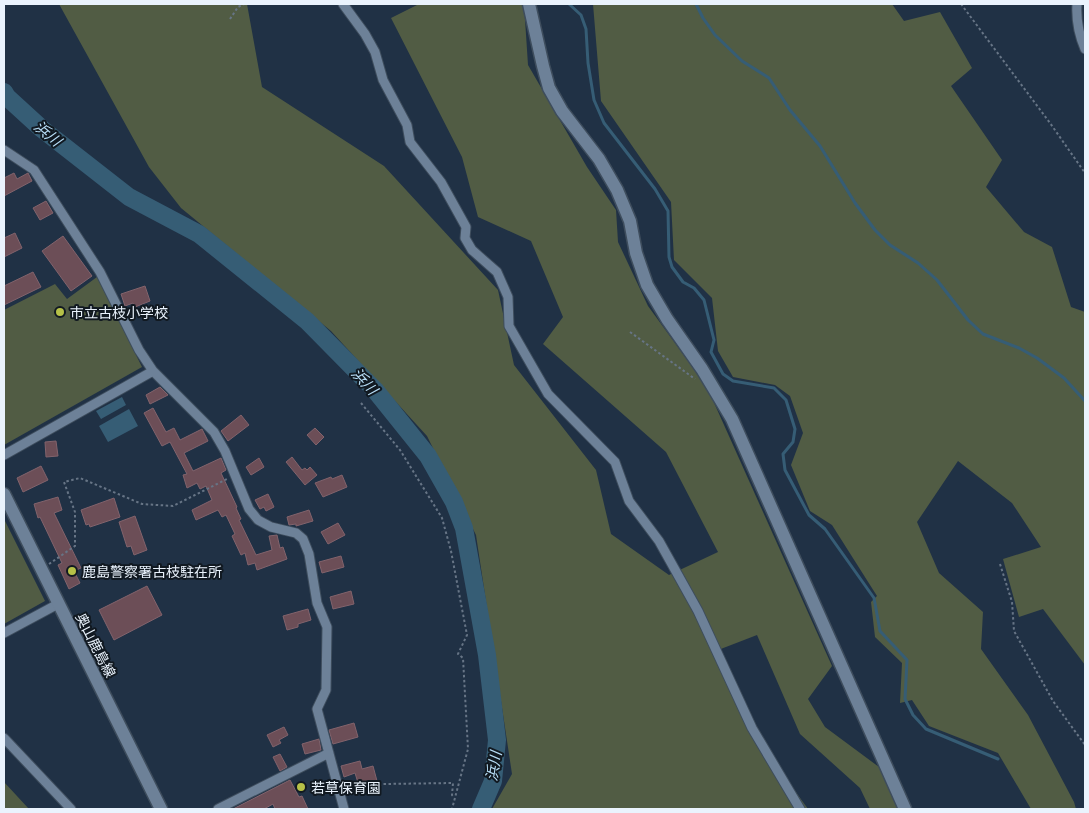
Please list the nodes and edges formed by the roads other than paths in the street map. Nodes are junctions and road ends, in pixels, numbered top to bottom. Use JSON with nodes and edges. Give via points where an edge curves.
{"nodes":[{"id":1,"x":343,"y":4,"type":"edge"},
{"id":2,"x":529,"y":4,"type":"edge"},
{"id":3,"x":1077,"y":4,"type":"edge"},
{"id":4,"x":1085,"y":48,"type":"edge"},
{"id":5,"x":4,"y":150,"type":"edge"},
{"id":6,"x":153,"y":371,"type":"junction"},
{"id":7,"x":4,"y":455,"type":"edge"},
{"id":8,"x":4,"y":494,"type":"edge"},
{"id":9,"x":58,"y":604,"type":"junction"},
{"id":10,"x":4,"y":633,"type":"edge"},
{"id":11,"x":4,"y":738,"type":"edge"},
{"id":12,"x":329,"y":753,"type":"junction"},
{"id":13,"x":71,"y":809,"type":"edge"},
{"id":14,"x":161,"y":809,"type":"edge"},
{"id":15,"x":218,"y":809,"type":"edge"},
{"id":16,"x":344,"y":809,"type":"edge"},
{"id":17,"x":800,"y":809,"type":"edge"},
{"id":18,"x":905,"y":809,"type":"edge"}],
"edges":[{"from":1,"to":17,"type":"street","via":[[375,52],[383,80],[407,125],[410,142],[441,182],[466,227],[465,238],[472,250],[497,272],[508,297],[509,326],[548,394],[615,462],[629,501],[659,542],[698,611],[752,728]]},
{"from":2,"to":18,"type":"street","via":[[549,88],[562,111],[599,158],[617,190],[630,221],[636,253],[647,284],[732,420]]},
{"from":3,"to":4,"type":"street","via":[[1076,14]]},
{"from":5,"to":6,"type":"street","via":[[34,170],[100,272]]},
{"from":6,"to":7,"type":"street"},
{"from":6,"to":12,"type":"street","via":[[214,432],[249,509],[258,520],[296,534],[303,539],[310,554],[317,603],[327,627],[326,690],[318,709]]},
{"from":8,"to":9,"type":"street","name":"奥山鹿島線"},
{"from":9,"to":10,"type":"street"},
{"from":9,"to":14,"type":"street","name":"奥山鹿島線"},
{"from":11,"to":13,"type":"street"},
{"from":12,"to":15,"type":"street"},
{"from":12,"to":16,"type":"street"}]}
